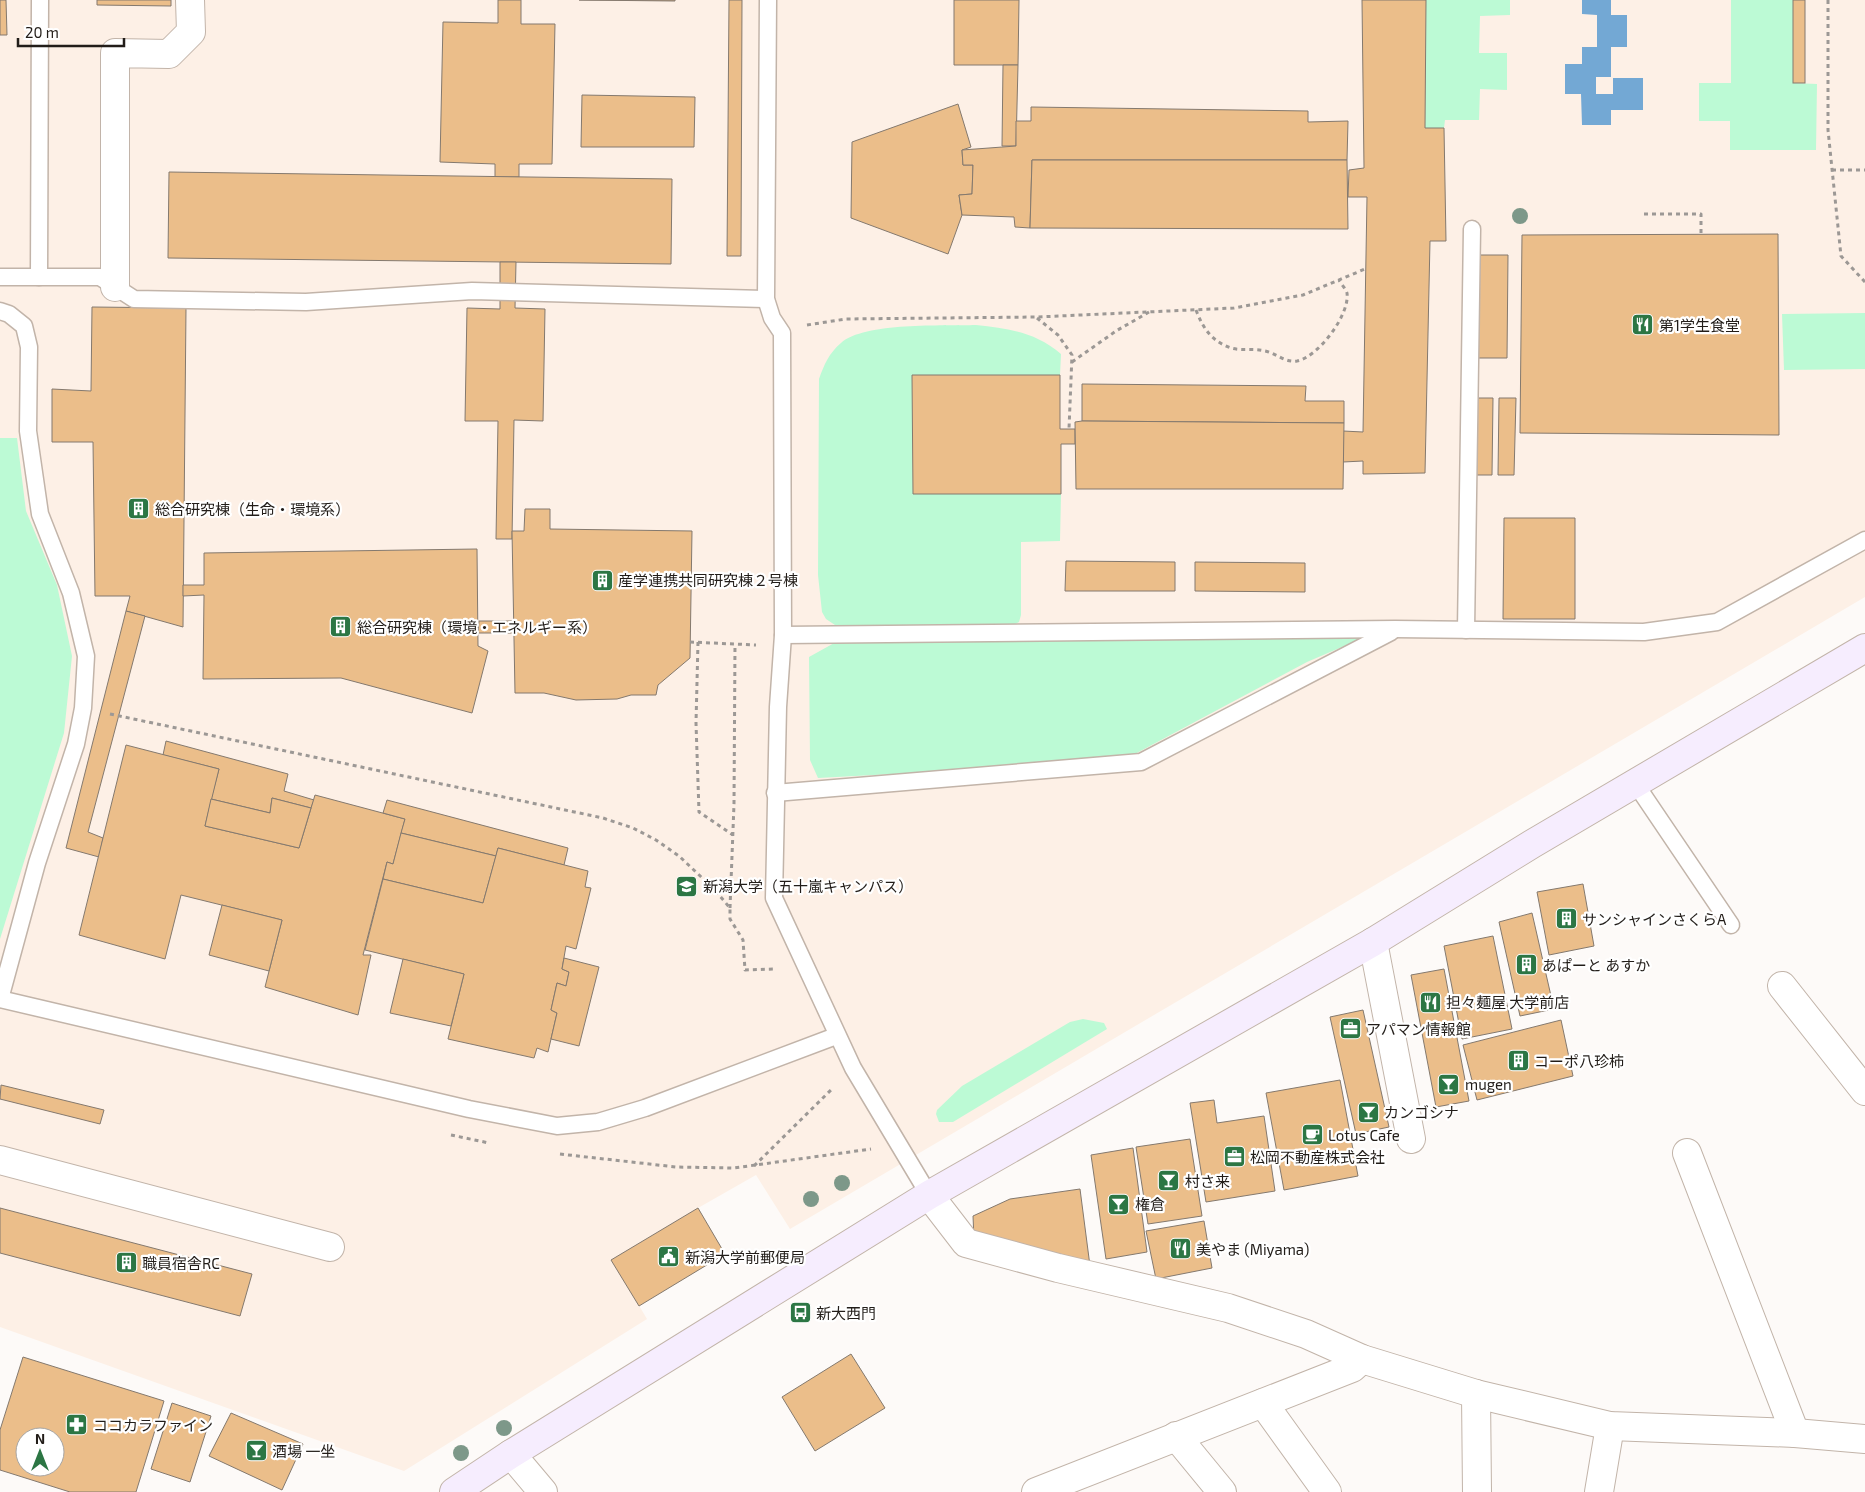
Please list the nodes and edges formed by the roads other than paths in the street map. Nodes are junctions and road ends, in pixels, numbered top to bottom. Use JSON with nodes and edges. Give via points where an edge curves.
{"nodes":[{"id":1,"x":40,"y":0,"type":"edge"},
{"id":2,"x":190,"y":0,"type":"edge"},
{"id":3,"x":768,"y":0,"type":"edge"},
{"id":4,"x":1472,"y":230,"type":"dead end"},
{"id":5,"x":0,"y":276,"type":"edge"},
{"id":6,"x":39,"y":276,"type":"junction"},
{"id":7,"x":115,"y":286,"type":"junction"},
{"id":8,"x":766,"y":299,"type":"junction"},
{"id":9,"x":0,"y":311,"type":"edge"},
{"id":10,"x":1865,"y":540,"type":"edge"},
{"id":11,"x":1395,"y":629,"type":"junction"},
{"id":12,"x":1466,"y":630,"type":"junction"},
{"id":13,"x":782,"y":641,"type":"junction"},
{"id":14,"x":1865,"y":648,"type":"edge"},
{"id":15,"x":1635,"y":783,"type":"junction"},
{"id":16,"x":776,"y":793,"type":"junction"},
{"id":17,"x":1731,"y":924,"type":"dead end"},
{"id":18,"x":1373,"y":942,"type":"junction"},
{"id":19,"x":1782,"y":986,"type":"dead end"},
{"id":20,"x":0,"y":999,"type":"edge"},
{"id":21,"x":836,"y":1036,"type":"junction"},
{"id":22,"x":1865,"y":1091,"type":"edge"},
{"id":23,"x":1411,"y":1139,"type":"dead end"},
{"id":24,"x":1687,"y":1153,"type":"dead end"},
{"id":25,"x":0,"y":1160,"type":"edge"},
{"id":26,"x":929,"y":1195,"type":"junction"},
{"id":27,"x":330,"y":1247,"type":"dead end"},
{"id":28,"x":1362,"y":1358,"type":"junction"},
{"id":29,"x":1476,"y":1394,"type":"junction"},
{"id":30,"x":1263,"y":1403,"type":"junction"},
{"id":31,"x":1610,"y":1426,"type":"junction"},
{"id":32,"x":1795,"y":1433,"type":"junction"},
{"id":33,"x":1176,"y":1436,"type":"junction"},
{"id":34,"x":1865,"y":1439,"type":"edge"},
{"id":35,"x":511,"y":1454,"type":"junction"},
{"id":36,"x":454,"y":1492,"type":"edge"},
{"id":37,"x":543,"y":1492,"type":"edge"},
{"id":38,"x":1036,"y":1492,"type":"edge"},
{"id":39,"x":1222,"y":1492,"type":"edge"},
{"id":40,"x":1328,"y":1492,"type":"edge"},
{"id":41,"x":1477,"y":1492,"type":"edge"},
{"id":42,"x":1599,"y":1492,"type":"edge"}],
"edges":[{"from":1,"to":6,"type":"lane"},
{"from":2,"to":7,"type":"street","via":[[191,32],[169,54],[115,53]]},
{"from":3,"to":8,"type":"lane"},
{"from":4,"to":12,"type":"lane"},
{"from":5,"to":6,"type":"lane"},
{"from":6,"to":7,"type":"lane","via":[[100,277]]},
{"from":7,"to":8,"type":"lane","via":[[134,300],[306,302],[472,291]]},
{"from":8,"to":13,"type":"lane","via":[[772,318],[782,333]]},
{"from":9,"to":20,"type":"lane","via":[[24,326],[29,346],[28,431],[40,514],[71,593],[86,656],[83,708],[76,744],[37,863]]},
{"from":10,"to":12,"type":"lane","via":[[1717,622],[1644,632]]},
{"from":11,"to":12,"type":"lane"},
{"from":11,"to":13,"type":"lane"},
{"from":11,"to":16,"type":"lane","via":[[1142,762]]},
{"from":13,"to":16,"type":"lane"},
{"from":14,"to":15,"type":"street"},
{"from":15,"to":17,"type":"lane"},
{"from":15,"to":18,"type":"street"},
{"from":16,"to":21,"type":"lane","via":[[774,898]]},
{"from":18,"to":23,"type":"street"},
{"from":18,"to":26,"type":"street"},
{"from":19,"to":22,"type":"street"},
{"from":20,"to":21,"type":"lane","via":[[469,1109],[557,1126],[598,1122],[645,1108]]},
{"from":21,"to":26,"type":"lane"},
{"from":24,"to":32,"type":"street"},
{"from":25,"to":27,"type":"street"},
{"from":26,"to":28,"type":"street","via":[[966,1243],[1228,1308],[1306,1334]]},
{"from":26,"to":35,"type":"street"},
{"from":28,"to":29,"type":"street"},
{"from":28,"to":30,"type":"street","via":[[1352,1368]]},
{"from":29,"to":31,"type":"street"},
{"from":29,"to":41,"type":"street"},
{"from":30,"to":33,"type":"street"},
{"from":30,"to":40,"type":"street"},
{"from":31,"to":32,"type":"street"},
{"from":31,"to":42,"type":"street"},
{"from":32,"to":34,"type":"street"},
{"from":33,"to":38,"type":"street"},
{"from":33,"to":39,"type":"street"},
{"from":35,"to":36,"type":"street"},
{"from":35,"to":37,"type":"street"}]}
